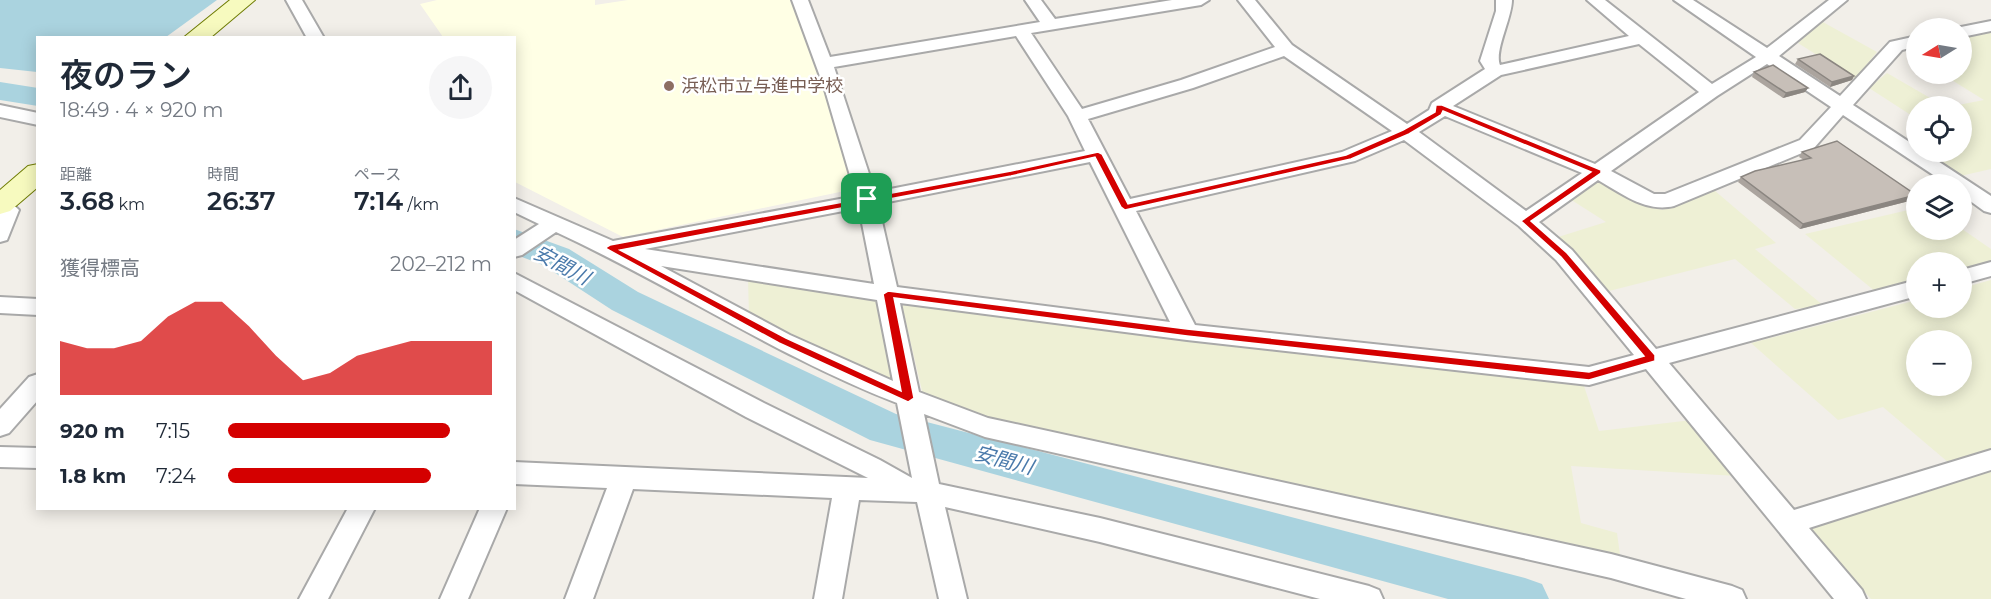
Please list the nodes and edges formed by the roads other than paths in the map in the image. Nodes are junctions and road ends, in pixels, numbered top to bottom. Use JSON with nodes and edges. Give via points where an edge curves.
{"nodes":[{"id":1,"x":244,"y":0,"type":"edge"},
{"id":2,"x":294,"y":0,"type":"edge"},
{"id":3,"x":800,"y":0,"type":"edge"},
{"id":4,"x":1033,"y":0,"type":"edge"},
{"id":5,"x":1201,"y":0,"type":"edge"},
{"id":6,"x":1246,"y":0,"type":"edge"},
{"id":7,"x":1504,"y":0,"type":"edge"},
{"id":8,"x":1595,"y":0,"type":"edge"},
{"id":9,"x":1682,"y":0,"type":"edge"},
{"id":10,"x":1839,"y":0,"type":"edge"},
{"id":11,"x":1050,"y":24,"type":"junction"},
{"id":12,"x":1991,"y":26,"type":"edge"},
{"id":13,"x":1020,"y":30,"type":"junction"},
{"id":14,"x":1972,"y":30,"type":"edge"},
{"id":15,"x":198,"y":36,"type":"edge"},
{"id":16,"x":315,"y":36,"type":"edge"},
{"id":17,"x":1642,"y":38,"type":"junction"},
{"id":18,"x":1906,"y":44,"type":"edge"},
{"id":19,"x":1286,"y":49,"type":"junction"},
{"id":20,"x":1767,"y":57,"type":"junction"},
{"id":21,"x":824,"y":63,"type":"junction"},
{"id":22,"x":1495,"y":71,"type":"junction"},
{"id":23,"x":1711,"y":92,"type":"junction"},
{"id":24,"x":1842,"y":106,"type":"junction"},
{"id":25,"x":1439,"y":107,"type":"junction"},
{"id":26,"x":0,"y":111,"type":"edge"},
{"id":27,"x":1077,"y":116,"type":"junction"},
{"id":28,"x":36,"y":119,"type":"edge"},
{"id":29,"x":1406,"y":132,"type":"junction"},
{"id":30,"x":1098,"y":154,"type":"junction"},
{"id":31,"x":1598,"y":172,"type":"junction"},
{"id":32,"x":36,"y":174,"type":"edge"},
{"id":33,"x":1944,"y":174,"type":"edge"},
{"id":34,"x":1972,"y":193,"type":"edge"},
{"id":35,"x":867,"y":199,"type":"junction"},
{"id":36,"x":0,"y":204,"type":"edge"},
{"id":37,"x":516,"y":205,"type":"edge"},
{"id":38,"x":1991,"y":206,"type":"edge"},
{"id":39,"x":1125,"y":207,"type":"junction"},
{"id":40,"x":1526,"y":221,"type":"junction"},
{"id":41,"x":549,"y":227,"type":"junction"},
{"id":42,"x":0,"y":235,"type":"edge"},
{"id":43,"x":516,"y":249,"type":"edge"},
{"id":44,"x":614,"y":250,"type":"junction"},
{"id":45,"x":1991,"y":269,"type":"edge"},
{"id":46,"x":1972,"y":274,"type":"edge"},
{"id":47,"x":516,"y":281,"type":"edge"},
{"id":48,"x":1906,"y":291,"type":"edge"},
{"id":49,"x":888,"y":294,"type":"junction"},
{"id":50,"x":0,"y":305,"type":"edge"},
{"id":51,"x":36,"y":306,"type":"edge"},
{"id":52,"x":1187,"y":332,"type":"junction"},
{"id":53,"x":1651,"y":358,"type":"junction"},
{"id":54,"x":36,"y":385,"type":"edge"},
{"id":55,"x":909,"y":403,"type":"junction"},
{"id":56,"x":0,"y":426,"type":"edge"},
{"id":57,"x":0,"y":457,"type":"edge"},
{"id":58,"x":36,"y":458,"type":"edge"},
{"id":59,"x":1991,"y":460,"type":"edge"},
{"id":60,"x":516,"y":473,"type":"edge"},
{"id":61,"x":623,"y":479,"type":"junction"},
{"id":62,"x":847,"y":489,"type":"junction"},
{"id":63,"x":922,"y":489,"type":"junction"},
{"id":64,"x":361,"y":510,"type":"edge"},
{"id":65,"x":493,"y":510,"type":"edge"},
{"id":66,"x":1790,"y":523,"type":"junction"},
{"id":67,"x":313,"y":599,"type":"edge"},
{"id":68,"x":454,"y":599,"type":"edge"},
{"id":69,"x":579,"y":599,"type":"edge"},
{"id":70,"x":828,"y":599,"type":"edge"},
{"id":71,"x":953,"y":599,"type":"edge"},
{"id":72,"x":1369,"y":599,"type":"edge"},
{"id":73,"x":1732,"y":599,"type":"edge"},
{"id":74,"x":1852,"y":599,"type":"edge"}],
"edges":[{"from":1,"to":15,"type":"main road"},
{"from":2,"to":16,"type":"street"},
{"from":3,"to":21,"type":"street"},
{"from":4,"to":11,"type":"street"},
{"from":5,"to":11,"type":"street"},
{"from":6,"to":19,"type":"street"},
{"from":7,"to":22,"type":"street","via":[[1489,61]]},
{"from":8,"to":17,"type":"street"},
{"from":9,"to":20,"type":"street"},
{"from":10,"to":20,"type":"street"},
{"from":11,"to":13,"type":"street"},
{"from":12,"to":14,"type":"street"},
{"from":13,"to":21,"type":"street"},
{"from":13,"to":27,"type":"street"},
{"from":17,"to":22,"type":"street"},
{"from":17,"to":23,"type":"street"},
{"from":18,"to":24,"type":"street","via":[[1896,46]]},
{"from":19,"to":27,"type":"street","via":[[1187,84]]},
{"from":19,"to":29,"type":"street"},
{"from":20,"to":23,"type":"street"},
{"from":20,"to":24,"type":"street"},
{"from":21,"to":35,"type":"street"},
{"from":22,"to":25,"type":"street"},
{"from":23,"to":31,"type":"street"},
{"from":24,"to":31,"type":"street","via":[[1807,144],[1667,201],[1650,200]]},
{"from":24,"to":33,"type":"street"},
{"from":25,"to":29,"type":"street","via":[[1438,113]]},
{"from":25,"to":31,"type":"street"},
{"from":26,"to":28,"type":"street"},
{"from":27,"to":30,"type":"street"},
{"from":29,"to":39,"type":"street","via":[[1348,157]]},
{"from":29,"to":40,"type":"street"},
{"from":30,"to":35,"type":"street"},
{"from":30,"to":39,"type":"street"},
{"from":31,"to":40,"type":"street"},
{"from":32,"to":36,"type":"main road"},
{"from":34,"to":38,"type":"street"},
{"from":35,"to":44,"type":"street"},
{"from":35,"to":49,"type":"street"},
{"from":36,"to":42,"type":"street","via":[[9,210]]},
{"from":37,"to":41,"type":"street"},
{"from":39,"to":52,"type":"street"},
{"from":40,"to":53,"type":"street","via":[[1564,255]]},
{"from":41,"to":43,"type":"street"},
{"from":41,"to":44,"type":"street"},
{"from":44,"to":49,"type":"street"},
{"from":44,"to":55,"type":"street","via":[[782,341]]},
{"from":45,"to":46,"type":"street"},
{"from":47,"to":63,"type":"street","via":[[755,410]]},
{"from":48,"to":53,"type":"street"},
{"from":49,"to":52,"type":"street"},
{"from":49,"to":55,"type":"street"},
{"from":50,"to":51,"type":"street"},
{"from":52,"to":53,"type":"street","via":[[1589,376]]},
{"from":53,"to":66,"type":"street"},
{"from":54,"to":56,"type":"street"},
{"from":55,"to":63,"type":"street"},
{"from":55,"to":73,"type":"street","via":[[985,427],[1611,566]]},
{"from":57,"to":58,"type":"street"},
{"from":59,"to":66,"type":"street"},
{"from":60,"to":61,"type":"street"},
{"from":61,"to":62,"type":"street"},
{"from":61,"to":69,"type":"street"},
{"from":62,"to":63,"type":"street"},
{"from":62,"to":70,"type":"street"},
{"from":63,"to":71,"type":"street"},
{"from":63,"to":72,"type":"street"},
{"from":64,"to":67,"type":"street"},
{"from":65,"to":68,"type":"street"},
{"from":66,"to":74,"type":"street"}]}
